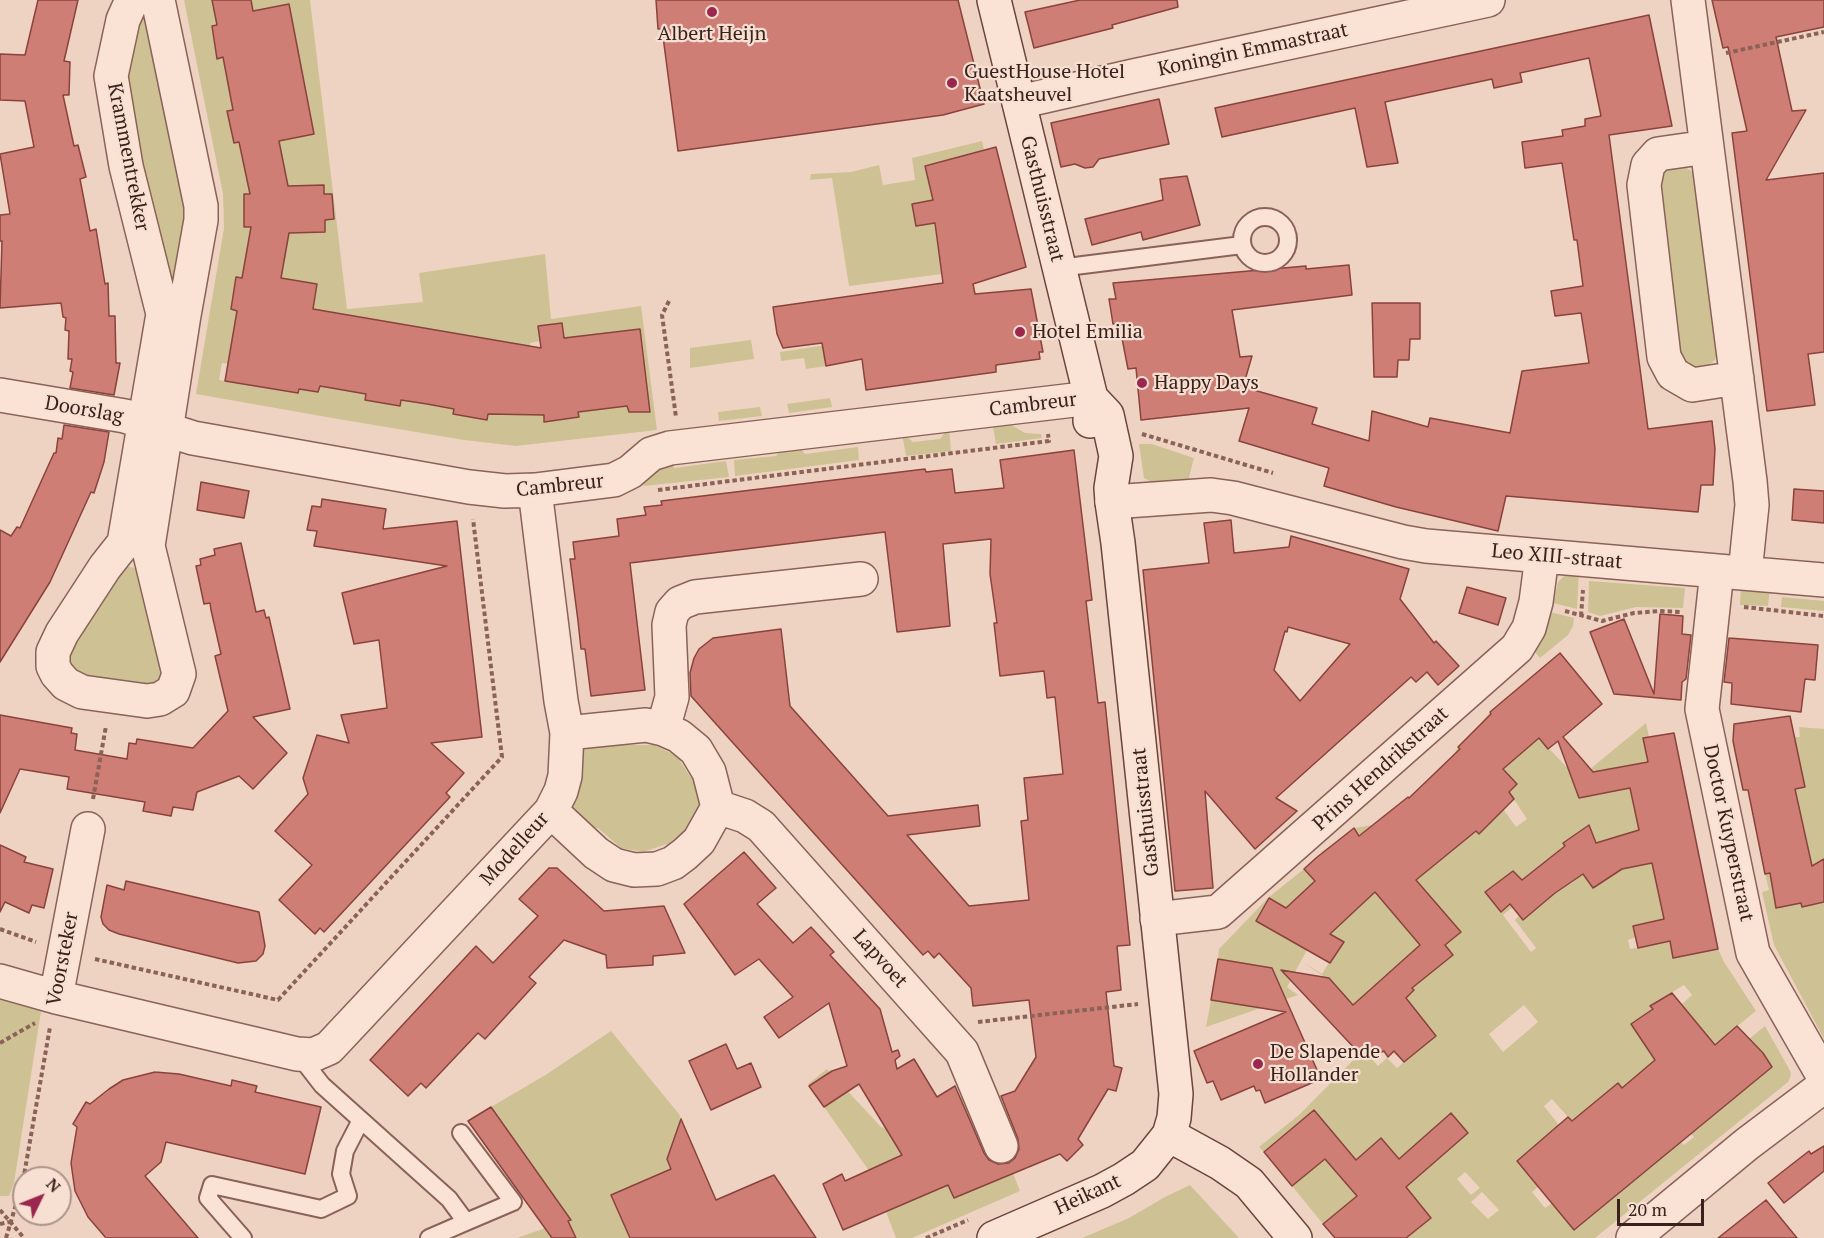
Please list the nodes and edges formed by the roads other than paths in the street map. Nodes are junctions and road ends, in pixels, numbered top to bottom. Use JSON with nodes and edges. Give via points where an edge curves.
{"nodes":[{"id":1,"x":132,"y":0,"type":"edge"},
{"id":2,"x":158,"y":0,"type":"edge"},
{"id":3,"x":994,"y":0,"type":"edge"},
{"id":4,"x":1488,"y":0,"type":"edge"},
{"id":5,"x":1688,"y":0,"type":"edge"},
{"id":6,"x":1019,"y":102,"type":"junction"},
{"id":7,"x":1707,"y":147,"type":"junction"},
{"id":8,"x":1242,"y":245,"type":"dead end"},
{"id":9,"x":1059,"y":268,"type":"junction"},
{"id":10,"x":173,"y":315,"type":"junction"},
{"id":11,"x":1737,"y":378,"type":"junction"},
{"id":12,"x":0,"y":395,"type":"edge"},
{"id":13,"x":1091,"y":398,"type":"junction"},
{"id":14,"x":155,"y":426,"type":"junction"},
{"id":15,"x":535,"y":490,"type":"junction"},
{"id":16,"x":1111,"y":495,"type":"junction"},
{"id":17,"x":136,"y":545,"type":"junction"},
{"id":18,"x":1542,"y":556,"type":"junction"},
{"id":19,"x":1731,"y":572,"type":"junction"},
{"id":20,"x":861,"y":579,"type":"dead end"},
{"id":21,"x":1824,"y":580,"type":"edge"},
{"id":22,"x":663,"y":729,"type":"junction"},
{"id":23,"x":567,"y":733,"type":"junction"},
{"id":24,"x":718,"y":807,"type":"junction"},
{"id":25,"x":551,"y":811,"type":"junction"},
{"id":26,"x":88,"y":829,"type":"road end"},
{"id":27,"x":1157,"y":920,"type":"junction"},
{"id":28,"x":0,"y":981,"type":"edge"},
{"id":29,"x":56,"y":997,"type":"junction"},
{"id":30,"x":297,"y":1054,"type":"junction"},
{"id":31,"x":1824,"y":1077,"type":"edge"},
{"id":32,"x":1824,"y":1086,"type":"edge"},
{"id":33,"x":361,"y":1120,"type":"junction"},
{"id":34,"x":461,"y":1133,"type":"dead end"},
{"id":35,"x":1169,"y":1135,"type":"junction"},
{"id":36,"x":1001,"y":1146,"type":"dead end"},
{"id":37,"x":466,"y":1222,"type":"junction"},
{"id":38,"x":981,"y":1229,"type":"edge"},
{"id":39,"x":243,"y":1238,"type":"edge"},
{"id":40,"x":429,"y":1238,"type":"edge"},
{"id":41,"x":1295,"y":1238,"type":"edge"},
{"id":42,"x":1633,"y":1238,"type":"edge"}],
"edges":[{"from":1,"to":10,"type":"street","name":"Krammentrekker","via":[[123,20],[111,76],[126,165]]},
{"from":2,"to":10,"type":"street","name":"Krammentrekker","via":[[201,206],[198,241]]},
{"from":3,"to":6,"type":"street","name":"Gasthuisstraat"},
{"from":4,"to":6,"type":"street","name":"Koningin Emmastraat"},
{"from":5,"to":7,"type":"street","name":"Doctor Kuyperstraat"},
{"from":6,"to":9,"type":"street","name":"Gasthuisstraat"},
{"from":7,"to":11,"type":"street","name":"Doctor Kuyperstraat"},
{"from":7,"to":11,"type":"street","via":[[1658,154],[1648,165],[1644,185],[1662,345],[1673,374],[1692,385]]},
{"from":8,"to":9,"type":"lane"},
{"from":9,"to":13,"type":"street","name":"Gasthuisstraat"},
{"from":10,"to":14,"type":"street","name":"Krammentrekker"},
{"from":11,"to":19,"type":"street","name":"Doctor Kuyperstraat","via":[[1752,505]]},
{"from":12,"to":14,"type":"street","name":"Doorslag","via":[[125,416]]},
{"from":13,"to":15,"type":"street","name":"Cambreur","via":[[681,447],[651,454],[614,480]]},
{"from":13,"to":16,"type":"street","name":"Gasthuisstraat","via":[[1089,420],[1096,460]]},
{"from":13,"to":16,"type":"street","name":"Gasthuisstraat","via":[[1107,415],[1112,433],[1116,456]]},
{"from":14,"to":15,"type":"street","name":"Cambreur","via":[[193,438],[469,487]]},
{"from":14,"to":17,"type":"street","name":"Krammentrekker"},
{"from":15,"to":23,"type":"street","name":"Modelleur"},
{"from":16,"to":18,"type":"street","name":"Leo XIII-straat","via":[[1233,498],[1403,542]]},
{"from":16,"to":27,"type":"street","name":"Gasthuisstraat"},
{"from":17,"to":17,"type":"street","name":"Krammentrekker","via":[[179,674],[173,692],[147,701],[82,692],[57,674],[52,666],[53,652],[105,567]]},
{"from":18,"to":19,"type":"street","name":"Leo XIII-straat"},
{"from":18,"to":27,"type":"street","name":"Prins Hendrikstraat","via":[[1529,628],[1517,648],[1218,912]]},
{"from":19,"to":21,"type":"street","name":"Leo XIII-straat"},
{"from":19,"to":31,"type":"street","name":"Doctor Kuyperstraat","via":[[1702,709],[1753,954]]},
{"from":20,"to":22,"type":"street","via":[[695,597],[680,603],[672,612],[669,625],[672,697]]},
{"from":22,"to":23,"type":"street","via":[[646,725]]},
{"from":22,"to":24,"type":"street","via":[[696,750],[709,772]]},
{"from":23,"to":25,"type":"street","name":"Modelleur","via":[[565,776]]},
{"from":24,"to":25,"type":"street","via":[[699,841],[673,863],[657,869],[634,870],[614,865],[596,853]]},
{"from":24,"to":36,"type":"street","name":"Lapvoet","via":[[761,826],[953,1041],[962,1052]]},
{"from":25,"to":30,"type":"street","name":"Modelleur","via":[[329,1048],[314,1055]]},
{"from":26,"to":29,"type":"street","name":"Voorsteker"},
{"from":27,"to":35,"type":"street","name":"Gasthuisstraat","via":[[1176,1094]]},
{"from":28,"to":29,"type":"street","name":"Modelleur"},
{"from":29,"to":30,"type":"street","name":"Modelleur"},
{"from":30,"to":33,"type":"lane","via":[[322,1085]]},
{"from":32,"to":42,"type":"street"},
{"from":33,"to":37,"type":"lane","via":[[449,1199]]},
{"from":33,"to":39,"type":"lane","via":[[345,1151],[341,1174],[348,1196],[321,1209],[212,1185],[208,1198]]},
{"from":34,"to":37,"type":"lane","via":[[513,1202]]},
{"from":35,"to":38,"type":"street","name":"Heikant","via":[[1145,1165],[1102,1191]]},
{"from":35,"to":41,"type":"street","via":[[1249,1183]]},
{"from":37,"to":40,"type":"lane"}]}
